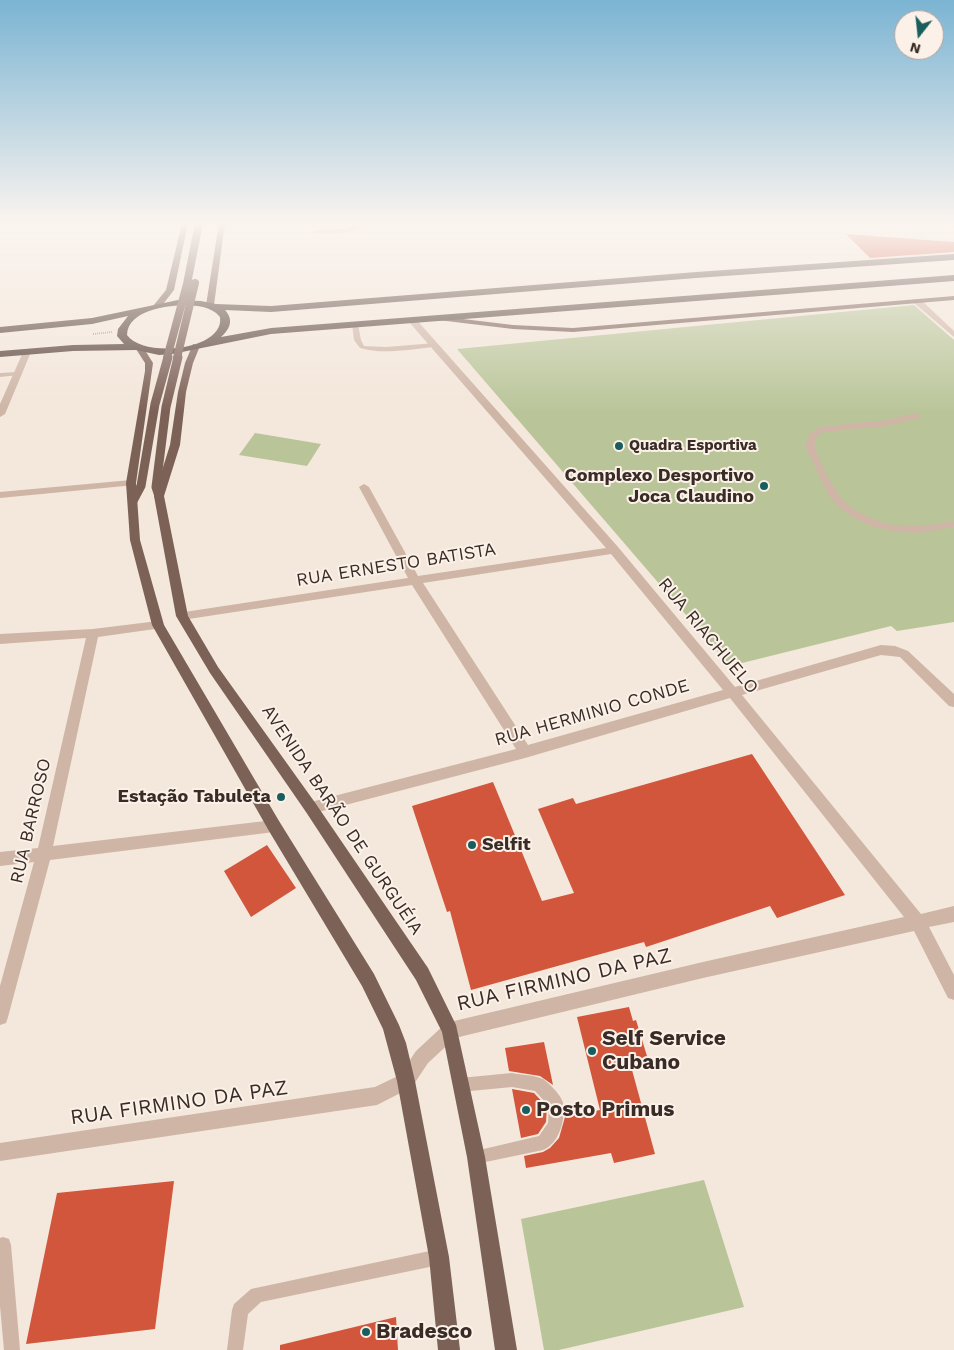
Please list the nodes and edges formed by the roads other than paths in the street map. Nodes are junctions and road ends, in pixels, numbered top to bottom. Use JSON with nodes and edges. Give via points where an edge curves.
{"nodes":[{"id":1,"x":171,"y":286,"type":"edge"},
{"id":2,"x":186,"y":286,"type":"edge"},
{"id":3,"x":195,"y":286,"type":"edge"},
{"id":4,"x":214,"y":286,"type":"edge"},
{"id":5,"x":653,"y":286,"type":"edge"},
{"id":6,"x":851,"y":286,"type":"edge"},
{"id":7,"x":954,"y":298,"type":"edge"},
{"id":8,"x":916,"y":301,"type":"junction"},
{"id":9,"x":362,"y":302,"type":"junction"},
{"id":10,"x":155,"y":306,"type":"junction"},
{"id":11,"x":212,"y":306,"type":"junction"},
{"id":12,"x":403,"y":310,"type":"junction"},
{"id":13,"x":438,"y":318,"type":"junction"},
{"id":14,"x":360,"y":324,"type":"junction"},
{"id":15,"x":0,"y":330,"type":"edge"},
{"id":16,"x":954,"y":334,"type":"edge"},
{"id":17,"x":199,"y":345,"type":"junction"},
{"id":18,"x":435,"y":345,"type":"junction"},
{"id":19,"x":134,"y":346,"type":"junction"},
{"id":20,"x":27,"y":352,"type":"junction"},
{"id":21,"x":0,"y":354,"type":"edge"},
{"id":22,"x":17,"y":374,"type":"junction"},
{"id":23,"x":0,"y":375,"type":"edge"},
{"id":24,"x":0,"y":414,"type":"edge"},
{"id":25,"x":916,"y":416,"type":"dead end"},
{"id":26,"x":131,"y":483,"type":"junction"},
{"id":27,"x":364,"y":487,"type":"dead end"},
{"id":28,"x":0,"y":495,"type":"edge"},
{"id":29,"x":159,"y":496,"type":"junction"},
{"id":30,"x":133,"y":501,"type":"junction"},
{"id":31,"x":954,"y":524,"type":"edge"},
{"id":32,"x":614,"y":550,"type":"junction"},
{"id":33,"x":416,"y":580,"type":"junction"},
{"id":34,"x":182,"y":616,"type":"junction"},
{"id":35,"x":158,"y":625,"type":"junction"},
{"id":36,"x":94,"y":632,"type":"junction"},
{"id":37,"x":0,"y":638,"type":"edge"},
{"id":38,"x":733,"y":693,"type":"junction"},
{"id":39,"x":954,"y":702,"type":"edge"},
{"id":40,"x":525,"y":752,"type":"junction"},
{"id":41,"x":311,"y":808,"type":"junction"},
{"id":42,"x":274,"y":826,"type":"junction"},
{"id":43,"x":44,"y":854,"type":"junction"},
{"id":44,"x":0,"y":859,"type":"edge"},
{"id":45,"x":954,"y":914,"type":"edge"},
{"id":46,"x":918,"y":922,"type":"junction"},
{"id":47,"x":954,"y":992,"type":"edge"},
{"id":48,"x":0,"y":1017,"type":"edge"},
{"id":49,"x":450,"y":1031,"type":"junction"},
{"id":50,"x":406,"y":1080,"type":"junction"},
{"id":51,"x":460,"y":1085,"type":"junction"},
{"id":52,"x":0,"y":1152,"type":"edge"},
{"id":53,"x":476,"y":1157,"type":"junction"},
{"id":54,"x":3,"y":1245,"type":"dead end"},
{"id":55,"x":439,"y":1257,"type":"junction"},
{"id":56,"x":12,"y":1350,"type":"edge"},
{"id":57,"x":235,"y":1350,"type":"edge"},
{"id":58,"x":448,"y":1350,"type":"edge"},
{"id":59,"x":506,"y":1350,"type":"edge"}],
"edges":[{"from":1,"to":10,"type":"main road"},
{"from":2,"to":30,"type":"main road","bridge":true,"via":[[154,404],[142,486]]},
{"from":3,"to":29,"type":"main road","bridge":true,"via":[[166,407],[156,486]]},
{"from":4,"to":11,"type":"main road"},
{"from":5,"to":12,"type":"highway"},
{"from":6,"to":13,"type":"highway"},
{"from":7,"to":8,"type":"main road"},
{"from":8,"to":13,"type":"main road","via":[[574,330]]},
{"from":8,"to":16,"type":"street"},
{"from":9,"to":11,"type":"highway","via":[[271,309]]},
{"from":9,"to":12,"type":"highway"},
{"from":9,"to":14,"type":"highway","via":[[375,306],[379,311],[377,318]]},
{"from":10,"to":11,"type":"highway","via":[[185,302]]},
{"from":10,"to":15,"type":"highway","via":[[92,321]]},
{"from":10,"to":19,"type":"highway","via":[[125,324],[122,334]]},
{"from":11,"to":17,"type":"highway","via":[[222,312],[226,320],[224,328],[217,336]]},
{"from":12,"to":13,"type":"highway"},
{"from":12,"to":14,"type":"highway"},
{"from":12,"to":18,"type":"street","name":"RUA RIACHUELO"},
{"from":14,"to":17,"type":"highway","via":[[271,332]]},
{"from":14,"to":18,"type":"lane","via":[[358,342],[363,347]]},
{"from":17,"to":19,"type":"highway","via":[[166,352]]},
{"from":17,"to":29,"type":"main road","name":"AVENIDA BARÃO DE GURGUÉIA","via":[[189,363],[174,445]]},
{"from":18,"to":32,"type":"street","name":"RUA RIACHUELO"},
{"from":19,"to":20,"type":"highway"},
{"from":19,"to":26,"type":"main road","via":[[148,363],[149,371]]},
{"from":20,"to":21,"type":"highway"},
{"from":20,"to":22,"type":"street"},
{"from":22,"to":23,"type":"lane"},
{"from":22,"to":24,"type":"street"},
{"from":25,"to":31,"type":"street","via":[[822,429],[813,435],[810,446],[835,496],[850,511],[869,521],[901,530]]},
{"from":26,"to":28,"type":"street"},
{"from":26,"to":30,"type":"main road"},
{"from":27,"to":33,"type":"street"},
{"from":29,"to":34,"type":"main road","name":"AVENIDA BARÃO DE GURGUÉIA"},
{"from":30,"to":35,"type":"main road","via":[[135,540]]},
{"from":32,"to":33,"type":"street","name":"RUA ERNESTO BATISTA"},
{"from":32,"to":38,"type":"street","name":"RUA RIACHUELO"},
{"from":33,"to":34,"type":"street","name":"RUA ERNESTO BATISTA"},
{"from":33,"to":40,"type":"street"},
{"from":34,"to":41,"type":"main road","name":"AVENIDA BARÃO DE GURGUÉIA","via":[[214,670]]},
{"from":35,"to":36,"type":"street"},
{"from":35,"to":42,"type":"main road"},
{"from":36,"to":37,"type":"street"},
{"from":36,"to":43,"type":"street","name":"RUA BARROSO"},
{"from":38,"to":39,"type":"street","name":"RUA HERMINIO CONDE","via":[[881,650],[904,654]]},
{"from":38,"to":40,"type":"street","name":"RUA HERMINIO CONDE"},
{"from":38,"to":46,"type":"street","name":"RUA RIACHUELO"},
{"from":40,"to":41,"type":"street","name":"RUA HERMINIO CONDE"},
{"from":41,"to":49,"type":"main road","name":"AVENIDA BARÃO DE GURGUÉIA","via":[[422,974]]},
{"from":42,"to":43,"type":"street"},
{"from":42,"to":50,"type":"main road","via":[[368,980],[397,1043]]},
{"from":43,"to":44,"type":"street"},
{"from":43,"to":48,"type":"street","name":"RUA BARROSO"},
{"from":45,"to":46,"type":"street","name":"RUA FIRMINO DA PAZ"},
{"from":46,"to":47,"type":"street","name":"RUA RIACHUELO"},
{"from":46,"to":49,"type":"street","name":"RUA FIRMINO DA PAZ"},
{"from":49,"to":50,"type":"street","name":"RUA FIRMINO DA PAZ","via":[[422,1057]]},
{"from":49,"to":51,"type":"main road","name":"AVENIDA BARÃO DE GURGUÉIA"},
{"from":50,"to":52,"type":"street","name":"RUA FIRMINO DA PAZ","via":[[377,1096]]},
{"from":50,"to":55,"type":"main road"},
{"from":51,"to":53,"type":"main road","name":"AVENIDA BARÃO DE GURGUÉIA"},
{"from":51,"to":53,"type":"lane","via":[[512,1080],[539,1085],[556,1102],[555,1126],[543,1143]]},
{"from":53,"to":59,"type":"main road","name":"AVENIDA BARÃO DE GURGUÉIA"},
{"from":54,"to":56,"type":"lane"},
{"from":55,"to":57,"type":"lane","via":[[257,1295],[240,1310]]},
{"from":55,"to":58,"type":"main road"}]}
